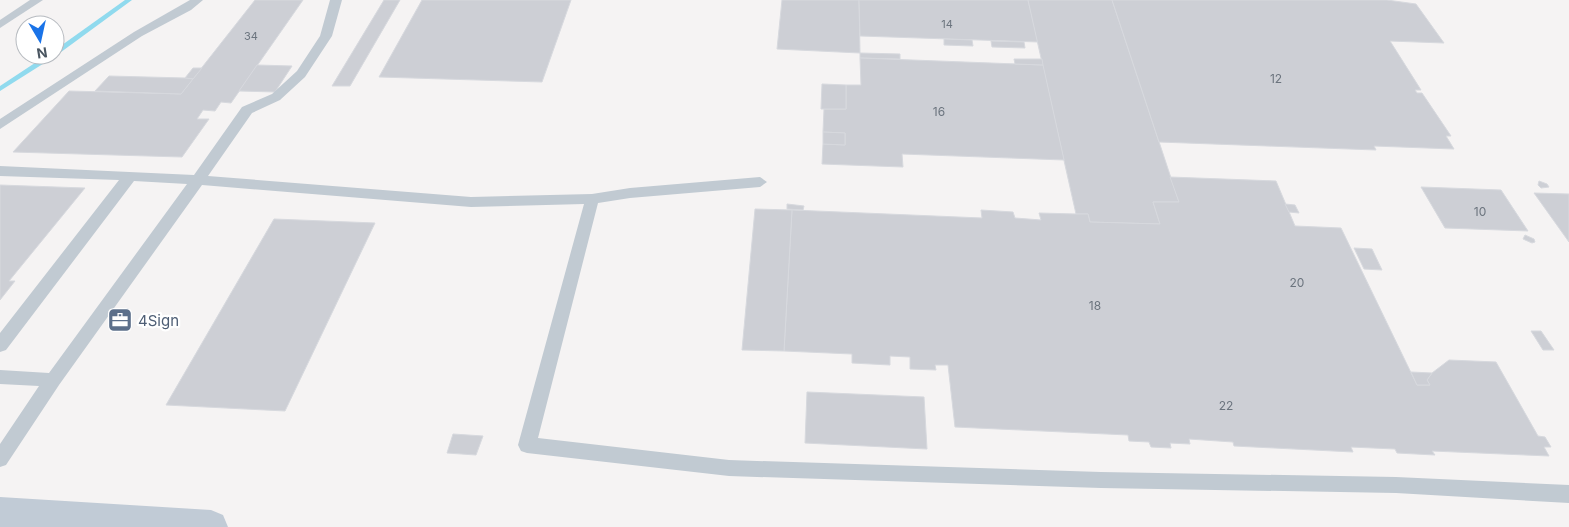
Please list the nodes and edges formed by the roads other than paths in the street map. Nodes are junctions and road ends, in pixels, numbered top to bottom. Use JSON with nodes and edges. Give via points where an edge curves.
{"nodes":[{"id":1,"x":37,"y":0,"type":"edge"},
{"id":2,"x":197,"y":0,"type":"edge"},
{"id":3,"x":336,"y":0,"type":"edge"},
{"id":4,"x":0,"y":25,"type":"edge"},
{"id":5,"x":0,"y":126,"type":"edge"},
{"id":6,"x":0,"y":171,"type":"edge"},
{"id":7,"x":130,"y":176,"type":"junction"},
{"id":8,"x":198,"y":180,"type":"junction"},
{"id":9,"x":760,"y":182,"type":"dead end"},
{"id":10,"x":592,"y":199,"type":"junction"},
{"id":11,"x":0,"y":345,"type":"edge"},
{"id":12,"x":0,"y":377,"type":"edge"},
{"id":13,"x":53,"y":380,"type":"junction"},
{"id":14,"x":0,"y":459,"type":"edge"},
{"id":15,"x":1569,"y":494,"type":"edge"},
{"id":16,"x":0,"y":513,"type":"edge"},
{"id":17,"x":211,"y":527,"type":"edge"}],
"edges":[{"from":1,"to":4,"type":"lane"},
{"from":2,"to":5,"type":"lane","via":[[138,34]]},
{"from":3,"to":8,"type":"lane","via":[[326,36],[301,74],[276,97],[247,110]]},
{"from":6,"to":7,"type":"lane"},
{"from":7,"to":8,"type":"lane"},
{"from":7,"to":11,"type":"lane"},
{"from":8,"to":10,"type":"lane","via":[[471,202]]},
{"from":8,"to":13,"type":"lane"},
{"from":9,"to":10,"type":"lane"},
{"from":10,"to":15,"type":"lane","via":[[527,445],[729,468],[1101,480],[1396,484]]},
{"from":12,"to":13,"type":"lane"},
{"from":13,"to":14,"type":"lane"},
{"from":16,"to":17,"type":"main road"}]}
